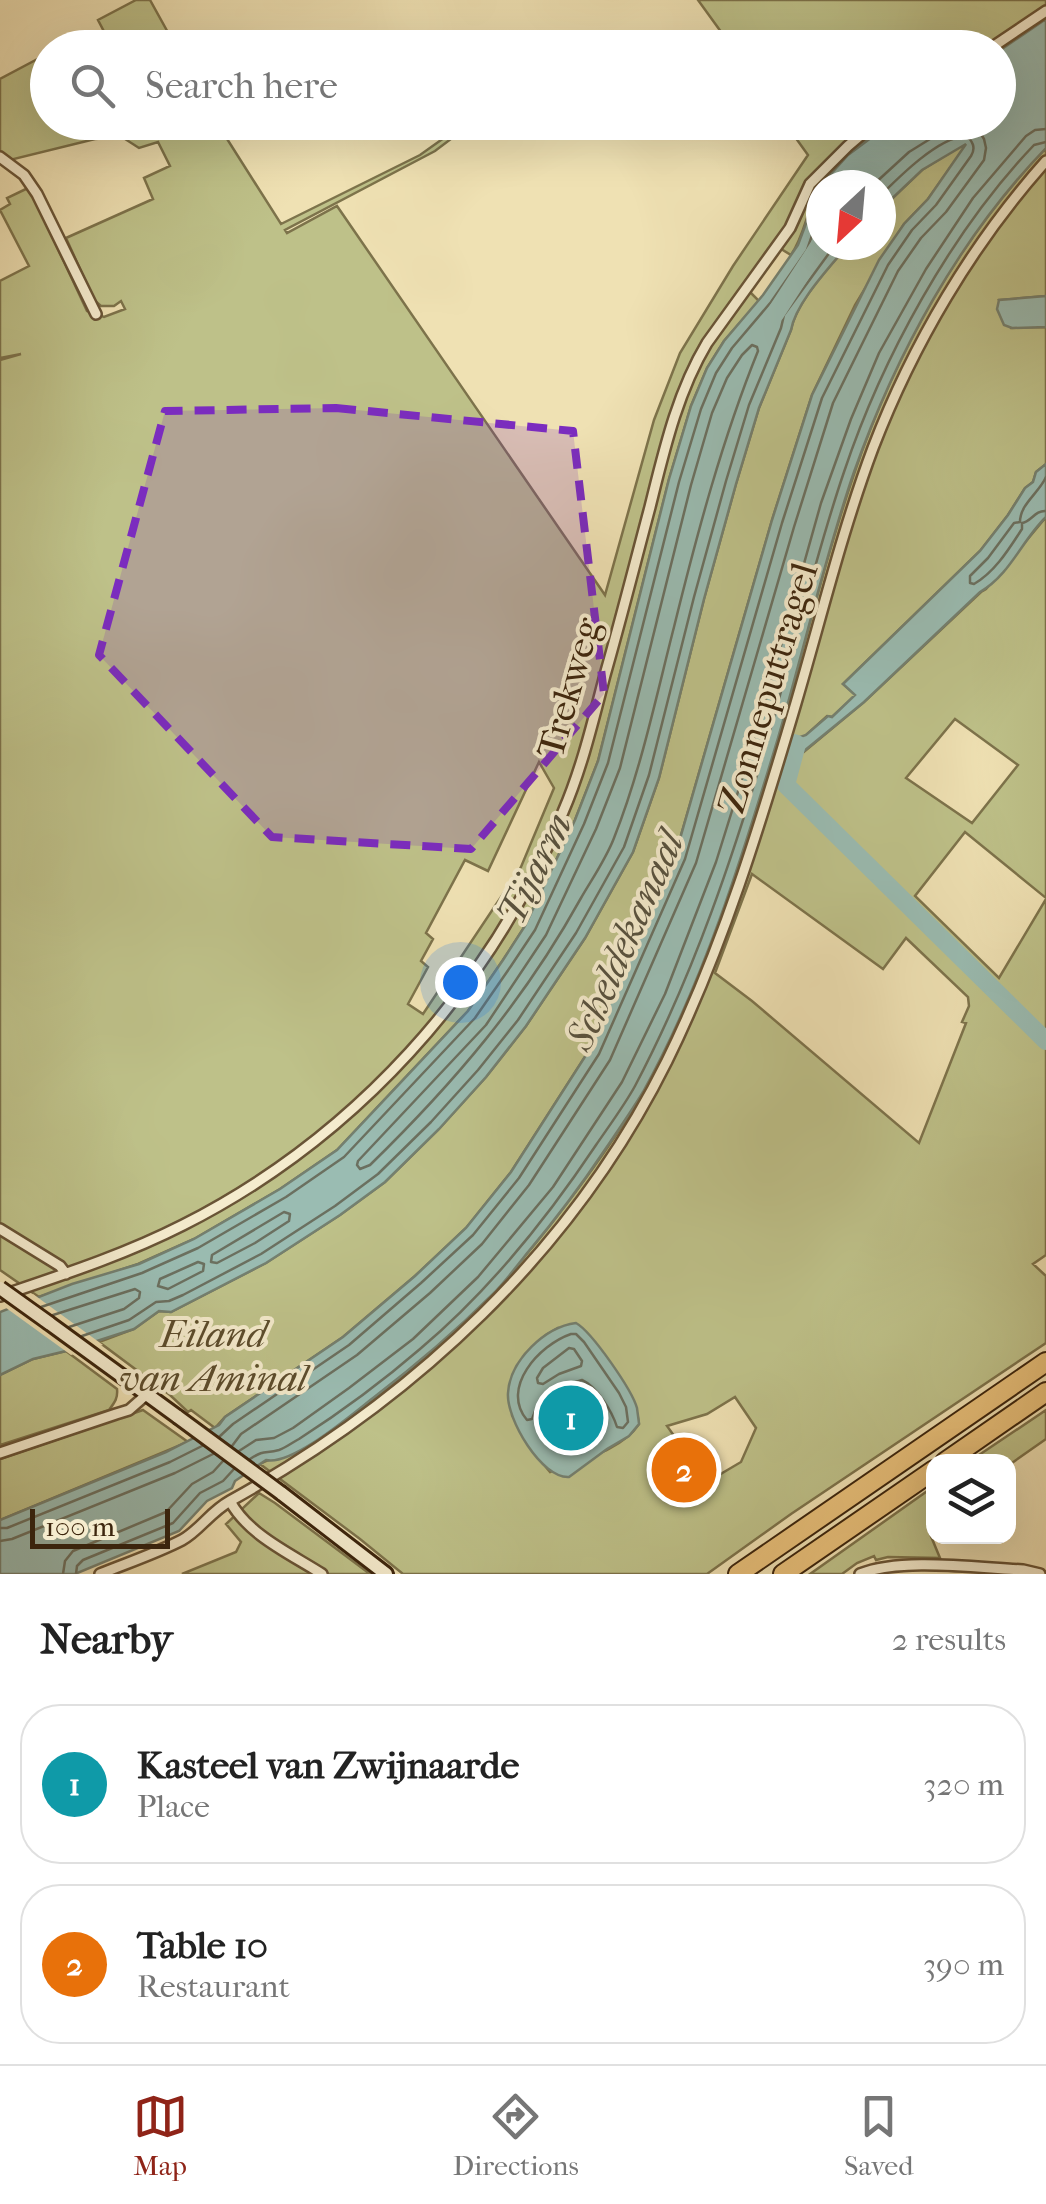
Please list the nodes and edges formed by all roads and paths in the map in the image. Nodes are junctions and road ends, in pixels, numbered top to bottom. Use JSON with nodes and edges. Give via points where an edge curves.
{"nodes":[{"id":1,"x":1046,"y":11,"type":"edge"},
{"id":2,"x":1016,"y":31,"type":"edge"},
{"id":3,"x":856,"y":140,"type":"edge"},
{"id":4,"x":0,"y":157,"type":"edge"},
{"id":5,"x":1046,"y":161,"type":"edge"},
{"id":6,"x":96,"y":314,"type":"dead end"},
{"id":7,"x":0,"y":1229,"type":"edge"},
{"id":8,"x":66,"y":1274,"type":"junction"},
{"id":9,"x":0,"y":1288,"type":"edge"},
{"id":10,"x":0,"y":1296,"type":"edge"},
{"id":11,"x":1046,"y":1362,"type":"edge"},
{"id":12,"x":1046,"y":1392,"type":"edge"},
{"id":13,"x":146,"y":1395,"type":"junction"},
{"id":14,"x":0,"y":1453,"type":"edge"},
{"id":15,"x":957,"y":1454,"type":"edge"},
{"id":16,"x":926,"y":1475,"type":"edge"},
{"id":17,"x":230,"y":1501,"type":"junction"},
{"id":18,"x":1046,"y":1565,"type":"edge"},
{"id":19,"x":100,"y":1574,"type":"edge"},
{"id":20,"x":322,"y":1574,"type":"edge"},
{"id":21,"x":386,"y":1574,"type":"edge"},
{"id":22,"x":738,"y":1574,"type":"edge"},
{"id":23,"x":782,"y":1574,"type":"edge"},
{"id":24,"x":860,"y":1574,"type":"edge"},
{"id":25,"x":1040,"y":1574,"type":"edge"}],
"edges":[{"from":1,"to":2,"type":"street"},
{"from":3,"to":8,"type":"street","name":"Trekweg","via":[[810,184],[790,228],[698,359],[666,445],[575,780],[530,882],[477,969],[414,1050],[308,1147],[183,1226]]},
{"from":4,"to":6,"type":"street","via":[[37,194]]},
{"from":5,"to":17,"type":"street","name":"Zonneputtragel","via":[[971,259],[888,412],[730,912],[671,1052],[630,1126],[560,1228],[458,1338],[340,1434]]},
{"from":7,"to":8,"type":"street"},
{"from":8,"to":10,"type":"street","name":"Trekweg"},
{"from":9,"to":13,"type":"main road","bridge":true},
{"from":11,"to":22,"type":"highway"},
{"from":12,"to":15,"type":"highway"},
{"from":13,"to":14,"type":"street","via":[[128,1410]]},
{"from":13,"to":21,"type":"main road","bridge":true},
{"from":16,"to":23,"type":"highway"},
{"from":17,"to":19,"type":"street","name":"Zonneputtragel","via":[[184,1539]]},
{"from":17,"to":20,"type":"street","via":[[252,1529]]},
{"from":18,"to":25,"type":"street"},
{"from":24,"to":25,"type":"street","via":[[910,1565]]}]}
